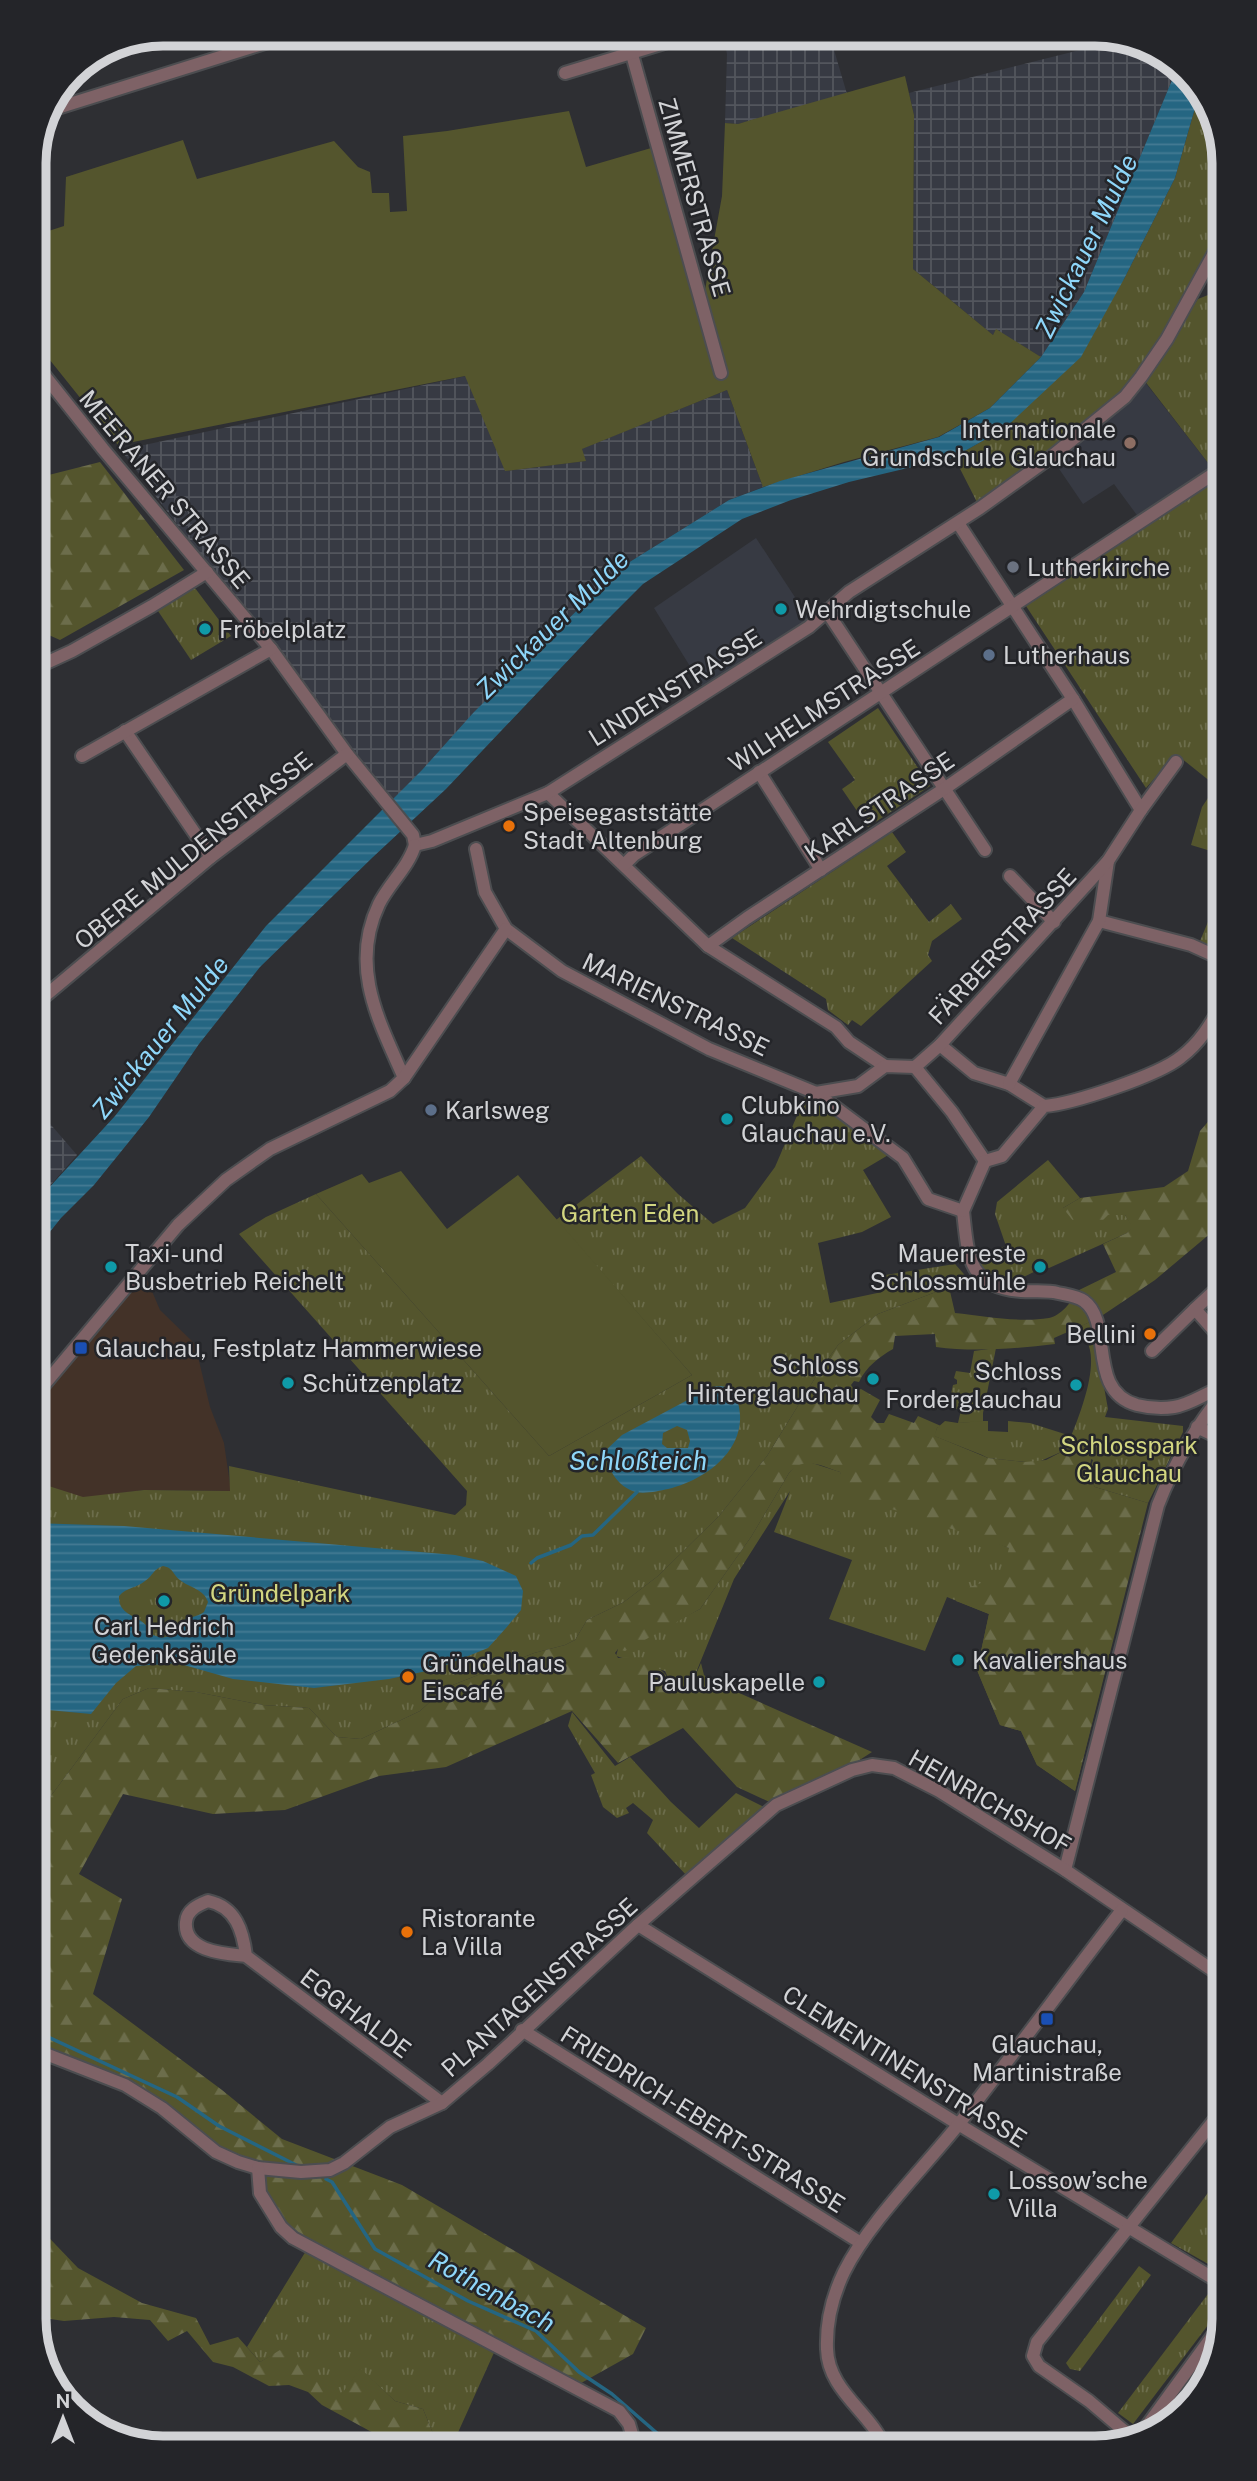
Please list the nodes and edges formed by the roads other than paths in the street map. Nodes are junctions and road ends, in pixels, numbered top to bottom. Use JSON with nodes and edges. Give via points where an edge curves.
{"nodes":[{"id":1,"x":255,"y":46,"type":"edge"},
{"id":2,"x":630,"y":46,"type":"edge"},
{"id":3,"x":655,"y":46,"type":"edge"},
{"id":4,"x":632,"y":53,"type":"junction"},
{"id":5,"x":565,"y":73,"type":"dead end"},
{"id":6,"x":60,"y":107,"type":"edge"},
{"id":7,"x":1212,"y":257,"type":"edge"},
{"id":8,"x":721,"y":373,"type":"dead end"},
{"id":9,"x":46,"y":377,"type":"edge"},
{"id":10,"x":1212,"y":475,"type":"edge"},
{"id":11,"x":958,"y":523,"type":"junction"},
{"id":12,"x":206,"y":572,"type":"junction"},
{"id":13,"x":1012,"y":606,"type":"junction"},
{"id":14,"x":826,"y":610,"type":"junction"},
{"id":15,"x":271,"y":649,"type":"junction"},
{"id":16,"x":46,"y":662,"type":"edge"},
{"id":17,"x":882,"y":692,"type":"junction"},
{"id":18,"x":1073,"y":699,"type":"junction"},
{"id":19,"x":125,"y":731,"type":"junction"},
{"id":20,"x":347,"y":754,"type":"junction"},
{"id":21,"x":82,"y":756,"type":"dead end"},
{"id":22,"x":1176,"y":762,"type":"dead end"},
{"id":23,"x":759,"y":772,"type":"junction"},
{"id":24,"x":944,"y":789,"type":"junction"},
{"id":25,"x":548,"y":793,"type":"junction"},
{"id":26,"x":1141,"y":810,"type":"junction"},
{"id":27,"x":414,"y":840,"type":"junction"},
{"id":28,"x":477,"y":849,"type":"dead end"},
{"id":29,"x":985,"y":850,"type":"dead end"},
{"id":30,"x":211,"y":857,"type":"junction"},
{"id":31,"x":1108,"y":861,"type":"junction"},
{"id":32,"x":624,"y":865,"type":"junction"},
{"id":33,"x":821,"y":870,"type":"junction"},
{"id":34,"x":1010,"y":876,"type":"dead end"},
{"id":35,"x":1099,"y":921,"type":"junction"},
{"id":36,"x":1054,"y":922,"type":"junction"},
{"id":37,"x":506,"y":929,"type":"junction"},
{"id":38,"x":708,"y":946,"type":"junction"},
{"id":39,"x":1212,"y":955,"type":"edge"},
{"id":40,"x":46,"y":995,"type":"edge"},
{"id":41,"x":1212,"y":1023,"type":"edge"},
{"id":42,"x":940,"y":1045,"type":"junction"},
{"id":43,"x":885,"y":1066,"type":"junction"},
{"id":44,"x":915,"y":1067,"type":"junction"},
{"id":45,"x":404,"y":1078,"type":"junction"},
{"id":46,"x":1009,"y":1084,"type":"junction"},
{"id":47,"x":816,"y":1093,"type":"junction"},
{"id":48,"x":1044,"y":1106,"type":"junction"},
{"id":49,"x":985,"y":1161,"type":"junction"},
{"id":50,"x":963,"y":1212,"type":"junction"},
{"id":51,"x":1212,"y":1293,"type":"edge"},
{"id":52,"x":1195,"y":1309,"type":"junction"},
{"id":53,"x":1212,"y":1328,"type":"edge"},
{"id":54,"x":1152,"y":1351,"type":"dead end"},
{"id":55,"x":46,"y":1382,"type":"edge"},
{"id":56,"x":1212,"y":1392,"type":"edge"},
{"id":57,"x":1212,"y":1406,"type":"edge"},
{"id":58,"x":1197,"y":1427,"type":"junction"},
{"id":59,"x":1212,"y":1434,"type":"edge"},
{"id":60,"x":827,"y":1781,"type":"joint"},
{"id":61,"x":1065,"y":1870,"type":"junction"},
{"id":62,"x":1122,"y":1910,"type":"junction"},
{"id":63,"x":638,"y":1926,"type":"junction"},
{"id":64,"x":246,"y":1956,"type":"junction"},
{"id":65,"x":1212,"y":1970,"type":"edge"},
{"id":66,"x":522,"y":2031,"type":"junction"},
{"id":67,"x":46,"y":2054,"type":"edge"},
{"id":68,"x":442,"y":2103,"type":"junction"},
{"id":69,"x":1212,"y":2123,"type":"edge"},
{"id":70,"x":958,"y":2124,"type":"junction"},
{"id":71,"x":258,"y":2168,"type":"junction"},
{"id":72,"x":1129,"y":2228,"type":"junction"},
{"id":73,"x":861,"y":2243,"type":"junction"},
{"id":74,"x":1212,"y":2278,"type":"edge"},
{"id":75,"x":1209,"y":2342,"type":"edge"},
{"id":76,"x":1150,"y":2421,"type":"edge"},
{"id":77,"x":1124,"y":2431,"type":"edge"},
{"id":78,"x":634,"y":2436,"type":"edge"},
{"id":79,"x":880,"y":2436,"type":"edge"}],
"edges":[{"from":1,"to":6,"type":"street"},
{"from":2,"to":4,"type":"street","name":"ZIMMERSTRASSE"},
{"from":3,"to":4,"type":"street"},
{"from":4,"to":5,"type":"street"},
{"from":4,"to":8,"type":"street","name":"ZIMMERSTRASSE"},
{"from":7,"to":11,"type":"street","name":"LINDENSTRASSE","via":[[1167,339],[1125,397]]},
{"from":9,"to":12,"type":"street","name":"MEERANER STRASSE"},
{"from":10,"to":13,"type":"street","name":"WILHELMSTRASSE"},
{"from":11,"to":13,"type":"street"},
{"from":11,"to":14,"type":"street","name":"LINDENSTRASSE"},
{"from":12,"to":15,"type":"street","name":"MEERANER STRASSE"},
{"from":12,"to":16,"type":"street"},
{"from":13,"to":17,"type":"street","name":"WILHELMSTRASSE"},
{"from":13,"to":18,"type":"street"},
{"from":14,"to":17,"type":"street"},
{"from":14,"to":25,"type":"street","name":"LINDENSTRASSE","via":[[808,627]]},
{"from":15,"to":19,"type":"street"},
{"from":15,"to":20,"type":"street","name":"MEERANER STRASSE"},
{"from":17,"to":23,"type":"street","name":"WILHELMSTRASSE"},
{"from":17,"to":24,"type":"street"},
{"from":18,"to":24,"type":"street","name":"KARLSTRASSE"},
{"from":18,"to":26,"type":"street"},
{"from":19,"to":21,"type":"street"},
{"from":19,"to":30,"type":"street"},
{"from":20,"to":27,"type":"street","name":"MEERANER STRASSE"},
{"from":20,"to":30,"type":"street","name":"OBERE MULDENSTRASSE"},
{"from":22,"to":26,"type":"street","name":"FÄRBERSTRASSE"},
{"from":23,"to":32,"type":"street","name":"WILHELMSTRASSE"},
{"from":23,"to":33,"type":"street"},
{"from":24,"to":29,"type":"street"},
{"from":24,"to":33,"type":"street","name":"KARLSTRASSE"},
{"from":25,"to":27,"type":"street","name":"LINDENSTRASSE","via":[[432,841]]},
{"from":25,"to":32,"type":"street"},
{"from":26,"to":31,"type":"street","name":"FÄRBERSTRASSE"},
{"from":27,"to":45,"type":"street","via":[[413,852],[378,907],[366,960],[369,994]]},
{"from":28,"to":37,"type":"street","name":"MARIENSTRASSE","via":[[485,892]]},
{"from":30,"to":40,"type":"street","name":"OBERE MULDENSTRASSE"},
{"from":31,"to":35,"type":"street"},
{"from":31,"to":36,"type":"street","name":"FÄRBERSTRASSE"},
{"from":32,"to":38,"type":"street"},
{"from":33,"to":38,"type":"street","name":"KARLSTRASSE"},
{"from":34,"to":36,"type":"street"},
{"from":35,"to":39,"type":"street"},
{"from":35,"to":46,"type":"street"},
{"from":36,"to":42,"type":"street","name":"FÄRBERSTRASSE"},
{"from":37,"to":45,"type":"street"},
{"from":37,"to":47,"type":"street","name":"MARIENSTRASSE","via":[[562,971],[696,1043]]},
{"from":38,"to":43,"type":"street","via":[[836,1027],[849,1042]]},
{"from":41,"to":48,"type":"street","via":[[1181,1057],[1152,1073]]},
{"from":42,"to":44,"type":"street","name":"FÄRBERSTRASSE"},
{"from":42,"to":46,"type":"street","via":[[974,1073]]},
{"from":43,"to":44,"type":"street"},
{"from":43,"to":47,"type":"street","via":[[858,1086]]},
{"from":44,"to":49,"type":"street"},
{"from":45,"to":55,"type":"street","via":[[390,1091],[270,1149],[226,1180],[178,1225]]},
{"from":46,"to":48,"type":"street"},
{"from":47,"to":50,"type":"street","name":"MARIENSTRASSE","via":[[903,1158],[928,1199]]},
{"from":48,"to":49,"type":"street","via":[[1002,1156]]},
{"from":49,"to":50,"type":"street"},
{"from":50,"to":56,"type":"street","via":[[968,1257],[978,1274],[1003,1290],[1049,1291],[1074,1296],[1088,1305],[1107,1374],[1126,1402],[1171,1408]]},
{"from":51,"to":52,"type":"street"},
{"from":52,"to":53,"type":"street"},
{"from":52,"to":54,"type":"street"},
{"from":57,"to":58,"type":"street"},
{"from":58,"to":59,"type":"street"},
{"from":58,"to":61,"type":"street","via":[[1170,1473],[1158,1505]]},
{"from":60,"to":61,"type":"street","name":"HEINRICHSHOF","via":[[872,1765],[894,1768]]},
{"from":60,"to":63,"type":"street","name":"PLANTAGENSTRASSE","via":[[776,1805]]},
{"from":61,"to":62,"type":"street","name":"HEINRICHSHOF"},
{"from":62,"to":65,"type":"street","name":"HEINRICHSHOF"},
{"from":62,"to":70,"type":"street"},
{"from":63,"to":66,"type":"street","name":"PLANTAGENSTRASSE"},
{"from":63,"to":70,"type":"street","name":"CLEMENTINENSTRASSE"},
{"from":64,"to":64,"type":"street","name":"EGGHALDE","via":[[200,1946],[189,1937],[188,1914],[208,1901],[226,1908],[239,1926]]},
{"from":64,"to":68,"type":"street","name":"EGGHALDE"},
{"from":66,"to":68,"type":"street","name":"PLANTAGENSTRASSE"},
{"from":66,"to":73,"type":"street","name":"FRIEDRICH-EBERT-STRASSE"},
{"from":67,"to":71,"type":"street","name":"PLANTAGENSTRASSE","via":[[125,2085],[216,2152]]},
{"from":68,"to":71,"type":"street","name":"PLANTAGENSTRASSE","via":[[390,2127],[330,2170]]},
{"from":69,"to":72,"type":"street"},
{"from":70,"to":72,"type":"street","name":"CLEMENTINENSTRASSE"},
{"from":70,"to":73,"type":"street"},
{"from":71,"to":78,"type":"street","via":[[260,2193],[293,2238],[619,2411]]},
{"from":72,"to":74,"type":"street","name":"CLEMENTINENSTRASSE"},
{"from":72,"to":77,"type":"street","via":[[1037,2342],[1033,2356],[1039,2366]]},
{"from":73,"to":79,"type":"street","via":[[835,2295],[827,2351],[832,2375]]},
{"from":75,"to":76,"type":"street"}]}
